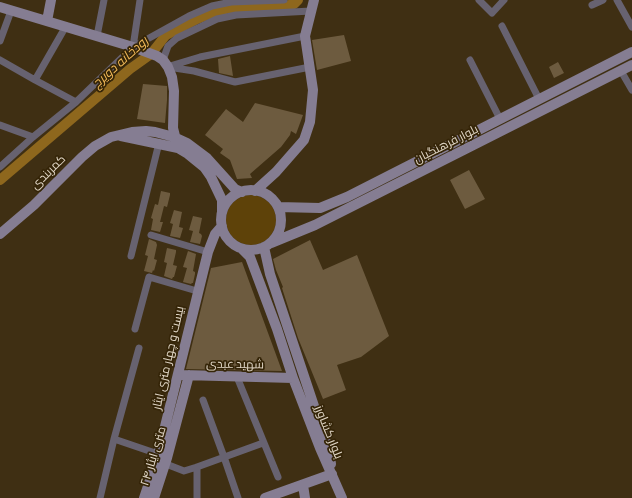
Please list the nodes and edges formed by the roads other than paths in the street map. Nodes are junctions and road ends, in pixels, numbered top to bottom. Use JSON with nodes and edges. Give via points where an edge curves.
{"nodes":[{"id":1,"x":47,"y":0,"type":"edge"},
{"id":2,"x":51,"y":0,"type":"edge"},
{"id":3,"x":104,"y":0,"type":"edge"},
{"id":4,"x":140,"y":0,"type":"edge"},
{"id":5,"x":284,"y":0,"type":"edge"},
{"id":6,"x":314,"y":0,"type":"edge"},
{"id":7,"x":319,"y":0,"type":"edge"},
{"id":8,"x":479,"y":0,"type":"edge"},
{"id":9,"x":504,"y":0,"type":"edge"},
{"id":10,"x":602,"y":0,"type":"edge"},
{"id":11,"x":617,"y":0,"type":"edge"},
{"id":12,"x":241,"y":1,"type":"edge"},
{"id":13,"x":592,"y":5,"type":"dead end"},
{"id":14,"x":0,"y":7,"type":"edge"},
{"id":15,"x":312,"y":10,"type":"junction"},
{"id":16,"x":11,"y":11,"type":"junction"},
{"id":17,"x":45,"y":20,"type":"junction"},
{"id":18,"x":66,"y":26,"type":"junction"},
{"id":19,"x":502,"y":26,"type":"dead end"},
{"id":20,"x":632,"y":27,"type":"edge"},
{"id":21,"x":136,"y":30,"type":"junction"},
{"id":22,"x":97,"y":36,"type":"junction"},
{"id":23,"x":305,"y":36,"type":"junction"},
{"id":24,"x":151,"y":38,"type":"junction"},
{"id":25,"x":0,"y":41,"type":"edge"},
{"id":26,"x":133,"y":47,"type":"junction"},
{"id":27,"x":632,"y":52,"type":"edge"},
{"id":28,"x":194,"y":59,"type":"junction"},
{"id":29,"x":0,"y":60,"type":"edge"},
{"id":30,"x":470,"y":60,"type":"dead end"},
{"id":31,"x":163,"y":61,"type":"junction"},
{"id":32,"x":632,"y":65,"type":"edge"},
{"id":33,"x":310,"y":67,"type":"junction"},
{"id":34,"x":621,"y":70,"type":"junction"},
{"id":35,"x":194,"y":71,"type":"junction"},
{"id":36,"x":35,"y":80,"type":"junction"},
{"id":37,"x":632,"y":90,"type":"edge"},
{"id":38,"x":539,"y":99,"type":"junction"},
{"id":39,"x":76,"y":102,"type":"junction"},
{"id":40,"x":502,"y":118,"type":"junction"},
{"id":41,"x":0,"y":125,"type":"edge"},
{"id":42,"x":508,"y":127,"type":"junction"},
{"id":43,"x":119,"y":136,"type":"junction"},
{"id":44,"x":33,"y":137,"type":"junction"},
{"id":45,"x":174,"y":137,"type":"junction"},
{"id":46,"x":159,"y":143,"type":"junction"},
{"id":47,"x":178,"y":148,"type":"junction"},
{"id":48,"x":0,"y":167,"type":"edge"},
{"id":49,"x":256,"y":191,"type":"junction"},
{"id":50,"x":242,"y":192,"type":"junction"},
{"id":51,"x":278,"y":207,"type":"junction"},
{"id":52,"x":222,"y":214,"type":"junction"},
{"id":53,"x":222,"y":226,"type":"junction"},
{"id":54,"x":0,"y":234,"type":"edge"},
{"id":55,"x":151,"y":235,"type":"dead end"},
{"id":56,"x":268,"y":245,"type":"junction"},
{"id":57,"x":242,"y":249,"type":"junction"},
{"id":58,"x":208,"y":252,"type":"junction"},
{"id":59,"x":131,"y":256,"type":"dead end"},
{"id":60,"x":198,"y":291,"type":"junction"},
{"id":61,"x":282,"y":308,"type":"junction"},
{"id":62,"x":271,"y":312,"type":"junction"},
{"id":63,"x":287,"y":322,"type":"junction"},
{"id":64,"x":135,"y":329,"type":"dead end"},
{"id":65,"x":277,"y":330,"type":"junction"},
{"id":66,"x":139,"y":348,"type":"dead end"},
{"id":67,"x":178,"y":375,"type":"junction"},
{"id":68,"x":189,"y":375,"type":"junction"},
{"id":69,"x":237,"y":376,"type":"junction"},
{"id":70,"x":293,"y":378,"type":"junction"},
{"id":71,"x":202,"y":400,"type":"dead end"},
{"id":72,"x":114,"y":439,"type":"junction"},
{"id":73,"x":263,"y":443,"type":"junction"},
{"id":74,"x":163,"y":456,"type":"junction"},
{"id":75,"x":224,"y":457,"type":"junction"},
{"id":76,"x":197,"y":468,"type":"junction"},
{"id":77,"x":332,"y":474,"type":"junction"},
{"id":78,"x":278,"y":477,"type":"dead end"},
{"id":79,"x":303,"y":485,"type":"junction"},
{"id":80,"x":100,"y":498,"type":"edge"},
{"id":81,"x":144,"y":498,"type":"edge"},
{"id":82,"x":154,"y":498,"type":"edge"},
{"id":83,"x":197,"y":498,"type":"edge"},
{"id":84,"x":238,"y":498,"type":"edge"},
{"id":85,"x":265,"y":498,"type":"edge"},
{"id":86,"x":305,"y":498,"type":"edge"},
{"id":87,"x":342,"y":498,"type":"edge"}],
"edges":[{"from":1,"to":17,"type":"main road"},
{"from":2,"to":17,"type":"main road"},
{"from":3,"to":22,"type":"street"},
{"from":4,"to":21,"type":"street"},
{"from":5,"to":12,"type":"street"},
{"from":6,"to":7,"type":"street"},
{"from":6,"to":15,"type":"main road"},
{"from":8,"to":9,"type":"street","via":[[492,13]]},
{"from":10,"to":13,"type":"street"},
{"from":11,"to":20,"type":"street"},
{"from":12,"to":24,"type":"street","via":[[212,6]]},
{"from":14,"to":16,"type":"main road"},
{"from":15,"to":23,"type":"main road"},
{"from":15,"to":31,"type":"street","via":[[236,15],[217,19],[177,38],[168,46]]},
{"from":16,"to":17,"type":"main road"},
{"from":16,"to":25,"type":"street"},
{"from":17,"to":18,"type":"main road"},
{"from":18,"to":22,"type":"main road"},
{"from":18,"to":36,"type":"street"},
{"from":19,"to":38,"type":"street"},
{"from":21,"to":24,"type":"street","via":[[142,36]]},
{"from":21,"to":26,"type":"street"},
{"from":22,"to":26,"type":"main road"},
{"from":23,"to":28,"type":"street"},
{"from":23,"to":33,"type":"main road"},
{"from":24,"to":26,"type":"street"},
{"from":26,"to":31,"type":"main road"},
{"from":26,"to":39,"type":"street"},
{"from":27,"to":38,"type":"main road","name":"بلوار فرهنگیان"},
{"from":28,"to":31,"type":"street"},
{"from":28,"to":35,"type":"street"},
{"from":29,"to":36,"type":"street"},
{"from":30,"to":40,"type":"street"},
{"from":31,"to":35,"type":"street"},
{"from":31,"to":45,"type":"main road","via":[[172,77]]},
{"from":32,"to":34,"type":"main road","name":"بلوار فرهنگیان"},
{"from":33,"to":35,"type":"street","via":[[234,82]]},
{"from":33,"to":49,"type":"main road","via":[[312,107],[304,140]]},
{"from":34,"to":37,"type":"street"},
{"from":34,"to":42,"type":"main road","name":"بلوار فرهنگیان"},
{"from":36,"to":39,"type":"street"},
{"from":38,"to":40,"type":"main road","name":"بلوار فرهنگیان"},
{"from":39,"to":44,"type":"street"},
{"from":40,"to":42,"type":"main road"},
{"from":40,"to":51,"type":"main road","name":"بلوار فرهنگیان","via":[[347,197],[320,208]]},
{"from":41,"to":44,"type":"street"},
{"from":42,"to":56,"type":"main road","name":"بلوار فرهنگیان","via":[[315,226]]},
{"from":43,"to":45,"type":"main road","name":"کمربندی","via":[[146,131]]},
{"from":43,"to":46,"type":"main road"},
{"from":43,"to":54,"type":"main road","name":"کمربندی","via":[[111,137],[95,146]]},
{"from":44,"to":48,"type":"street"},
{"from":45,"to":47,"type":"main road"},
{"from":45,"to":50,"type":"main road","name":"کمربندی","via":[[196,149],[235,189]]},
{"from":46,"to":47,"type":"main road"},
{"from":46,"to":59,"type":"street"},
{"from":47,"to":52,"type":"main road","via":[[204,167],[212,177],[222,200]]},
{"from":49,"to":50,"type":"main road"},
{"from":49,"to":51,"type":"main road","via":[[269,196]]},
{"from":50,"to":52,"type":"main road","via":[[231,198]]},
{"from":51,"to":56,"type":"main road","via":[[280,230]]},
{"from":52,"to":53,"type":"main road"},
{"from":53,"to":57,"type":"main road","via":[[229,240]]},
{"from":53,"to":58,"type":"main road","name":"بیست و چهار متری ایثار","via":[[215,234]]},
{"from":55,"to":58,"type":"street"},
{"from":56,"to":57,"type":"main road","via":[[257,250]]},
{"from":56,"to":61,"type":"main road","name":"بلوار کشاورز","via":[[269,269]]},
{"from":57,"to":62,"type":"main road","name":"بلوار کشاورز","via":[[250,257]]},
{"from":58,"to":60,"type":"main road","name":"بیست و چهار متری ایثار"},
{"from":60,"to":64,"type":"street","via":[[149,277]]},
{"from":60,"to":67,"type":"main road","name":"بیست و چهار متری ایثار"},
{"from":61,"to":62,"type":"main road","via":[[282,313],[278,315]]},
{"from":61,"to":63,"type":"main road","name":"بلوار کشاورز"},
{"from":62,"to":65,"type":"main road","name":"بلوار کشاورز"},
{"from":63,"to":65,"type":"main road","via":[[278,321]]},
{"from":63,"to":77,"type":"main road","name":"بلوار کشاورز","via":[[329,451]]},
{"from":65,"to":70,"type":"main road","name":"بلوار کشاورز"},
{"from":66,"to":72,"type":"street"},
{"from":67,"to":68,"type":"main road","name":"شهید عبدی"},
{"from":67,"to":74,"type":"main road","name":"بیست و چهار متری ایثار"},
{"from":68,"to":69,"type":"main road","name":"شهید عبدی"},
{"from":68,"to":74,"type":"main road","name":"۲۴ متری ایثار"},
{"from":69,"to":70,"type":"main road","name":"شهید عبدی"},
{"from":69,"to":73,"type":"street"},
{"from":70,"to":77,"type":"main road","name":"بلوار کشاورز"},
{"from":71,"to":75,"type":"street"},
{"from":72,"to":74,"type":"street"},
{"from":72,"to":80,"type":"street"},
{"from":73,"to":75,"type":"street"},
{"from":73,"to":78,"type":"street"},
{"from":74,"to":76,"type":"street","via":[[184,471]]},
{"from":74,"to":81,"type":"main road","name":"بیست و چهار متری ایثار"},
{"from":74,"to":82,"type":"main road","name":"۲۴ متری ایثار"},
{"from":75,"to":76,"type":"street"},
{"from":75,"to":84,"type":"street"},
{"from":76,"to":83,"type":"street"},
{"from":77,"to":79,"type":"main road"},
{"from":77,"to":87,"type":"main road"},
{"from":79,"to":85,"type":"main road"},
{"from":79,"to":86,"type":"main road"}]}
